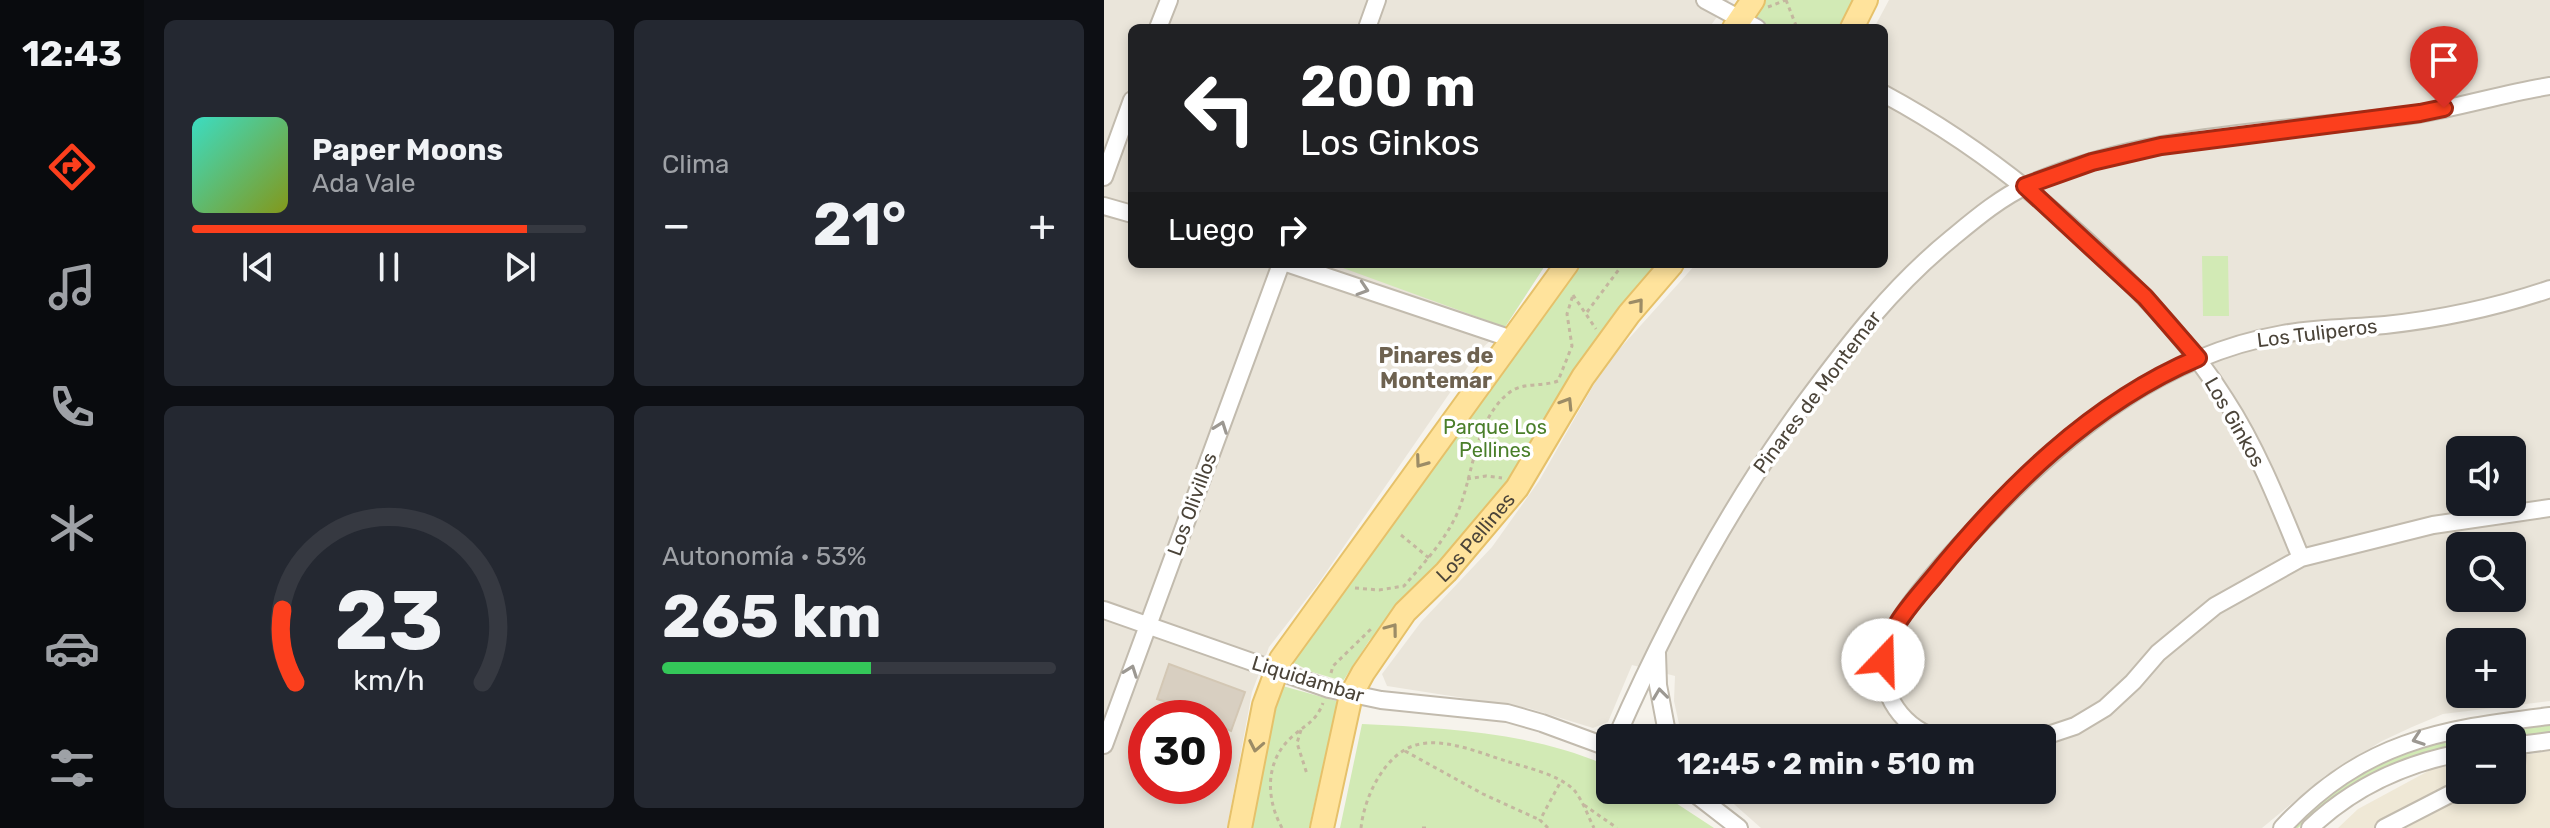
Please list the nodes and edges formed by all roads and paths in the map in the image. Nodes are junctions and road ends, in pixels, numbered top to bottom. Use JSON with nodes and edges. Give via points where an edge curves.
{"nodes":[{"id":1,"x":1169,"y":0,"type":"edge"},
{"id":2,"x":1377,"y":0,"type":"edge"},
{"id":3,"x":1705,"y":0,"type":"edge"},
{"id":4,"x":1753,"y":0,"type":"edge"},
{"id":5,"x":1786,"y":0,"type":"edge"},
{"id":6,"x":1866,"y":0,"type":"edge"},
{"id":7,"x":1160,"y":24,"type":"edge"},
{"id":8,"x":1368,"y":24,"type":"edge"},
{"id":9,"x":1741,"y":24,"type":"edge"},
{"id":10,"x":1743,"y":24,"type":"edge"},
{"id":11,"x":1795,"y":24,"type":"edge"},
{"id":12,"x":1854,"y":24,"type":"edge"},
{"id":13,"x":2550,"y":86,"type":"edge"},
{"id":14,"x":1888,"y":96,"type":"edge"},
{"id":15,"x":1128,"y":111,"type":"edge"},
{"id":16,"x":1104,"y":177,"type":"edge"},
{"id":17,"x":2025,"y":186,"type":"junction"},
{"id":18,"x":1104,"y":206,"type":"edge"},
{"id":19,"x":1128,"y":213,"type":"edge"},
{"id":20,"x":1280,"y":268,"type":"edge"},
{"id":21,"x":1301,"y":268,"type":"edge"},
{"id":22,"x":1620,"y":268,"type":"edge"},
{"id":23,"x":1669,"y":268,"type":"edge"},
{"id":24,"x":1561,"y":272,"type":"edge"},
{"id":25,"x":2550,"y":289,"type":"edge"},
{"id":26,"x":1573,"y":295,"type":"junction"},
{"id":27,"x":1586,"y":313,"type":"junction"},
{"id":28,"x":1512,"y":339,"type":"junction"},
{"id":29,"x":1606,"y":346,"type":"junction"},
{"id":30,"x":2198,"y":358,"type":"junction"},
{"id":31,"x":1467,"y":479,"type":"junction"},
{"id":32,"x":1517,"y":488,"type":"junction"},
{"id":33,"x":2550,"y":508,"type":"edge"},
{"id":34,"x":1401,"y":535,"type":"dead end"},
{"id":35,"x":1428,"y":558,"type":"junction"},
{"id":36,"x":2301,"y":558,"type":"junction"},
{"id":37,"x":1446,"y":572,"type":"junction"},
{"id":38,"x":1335,"y":582,"type":"junction"},
{"id":39,"x":1104,"y":610,"type":"edge"},
{"id":40,"x":1147,"y":627,"type":"junction"},
{"id":41,"x":1657,"y":649,"type":"junction"},
{"id":42,"x":1276,"y":671,"type":"junction"},
{"id":43,"x":1329,"y":689,"type":"junction"},
{"id":44,"x":1351,"y":695,"type":"junction"},
{"id":45,"x":2550,"y":716,"type":"edge"},
{"id":46,"x":1622,"y":724,"type":"edge"},
{"id":47,"x":1665,"y":724,"type":"edge"},
{"id":48,"x":1910,"y":724,"type":"edge"},
{"id":49,"x":1301,"y":730,"type":"junction"},
{"id":50,"x":2056,"y":732,"type":"edge"},
{"id":51,"x":2550,"y":741,"type":"edge"},
{"id":52,"x":1596,"y":743,"type":"edge"},
{"id":53,"x":2526,"y":744,"type":"edge"},
{"id":54,"x":1104,"y":745,"type":"edge"},
{"id":55,"x":1405,"y":751,"type":"junction"},
{"id":56,"x":2446,"y":757,"type":"edge"},
{"id":57,"x":1307,"y":774,"type":"dead end"},
{"id":58,"x":1561,"y":781,"type":"junction"},
{"id":59,"x":2446,"y":796,"type":"edge"},
{"id":60,"x":1581,"y":803,"type":"junction"},
{"id":61,"x":1708,"y":804,"type":"edge"},
{"id":62,"x":1540,"y":820,"type":"junction"},
{"id":63,"x":1240,"y":828,"type":"edge"},
{"id":64,"x":1282,"y":828,"type":"edge"},
{"id":65,"x":1322,"y":828,"type":"edge"},
{"id":66,"x":1361,"y":828,"type":"edge"},
{"id":67,"x":1548,"y":828,"type":"edge"},
{"id":68,"x":1594,"y":828,"type":"edge"},
{"id":69,"x":1617,"y":828,"type":"edge"},
{"id":70,"x":1739,"y":828,"type":"edge"},
{"id":71,"x":2282,"y":828,"type":"edge"},
{"id":72,"x":2310,"y":828,"type":"edge"},
{"id":73,"x":2384,"y":828,"type":"edge"}],
"edges":[{"from":1,"to":7,"type":"street"},
{"from":2,"to":8,"type":"street"},
{"from":3,"to":9,"type":"street"},
{"from":4,"to":10,"type":"main road"},
{"from":5,"to":11,"type":"path"},
{"from":6,"to":12,"type":"main road"},
{"from":13,"to":17,"type":"street","name":"Pinares de Montemar","via":[[2420,113],[2161,146],[2092,162]]},
{"from":14,"to":17,"type":"street","name":"Los Ginkos"},
{"from":15,"to":16,"type":"street"},
{"from":17,"to":30,"type":"street","name":"Los Ginkos","via":[[2145,297]]},
{"from":17,"to":41,"type":"street","name":"Pinares de Montemar","via":[[1937,251],[1854,336],[1767,456]]},
{"from":18,"to":19,"type":"street"},
{"from":40,"to":20,"type":"street","name":"Los Olivillos","one_way":true},
{"from":21,"to":28,"type":"street","one_way":true},
{"from":22,"to":27,"type":"path"},
{"from":29,"to":23,"type":"main road","name":"Los Pellines","one_way":true},
{"from":24,"to":26,"type":"path"},
{"from":24,"to":28,"type":"main road"},
{"from":25,"to":30,"type":"street","name":"Los Tuliperos","via":[[2446,316],[2283,334]]},
{"from":26,"to":27,"type":"path"},
{"from":26,"to":31,"type":"path","via":[[1567,314],[1572,346],[1558,381],[1507,394],[1493,412]]},
{"from":27,"to":29,"type":"path"},
{"from":28,"to":38,"type":"main road","one_way":true},
{"from":32,"to":29,"type":"main road","name":"Los Pellines","one_way":true},
{"from":30,"to":36,"type":"street","name":"Los Ginkos","via":[[2248,438]]},
{"from":30,"to":48,"type":"street","name":"Los Tuliperos","via":[[2113,403],[2017,484],[1963,541],[1894,628],[1883,672],[1889,696]]},
{"from":31,"to":32,"type":"path","via":[[1499,476]]},
{"from":31,"to":35,"type":"path","via":[[1457,514]]},
{"from":32,"to":37,"type":"main road","name":"Los Pellines"},
{"from":33,"to":36,"type":"street","via":[[2418,528]]},
{"from":34,"to":35,"type":"path"},
{"from":35,"to":37,"type":"path"},
{"from":35,"to":38,"type":"path","via":[[1404,586],[1379,590]]},
{"from":36,"to":50,"type":"street","via":[[2215,606],[2158,653],[2105,708]]},
{"from":44,"to":37,"type":"main road","name":"Los Pellines","one_way":true,"via":[[1389,632]]},
{"from":38,"to":42,"type":"main road"},
{"from":39,"to":40,"type":"street","name":"Liquidambar"},
{"from":40,"to":42,"type":"street","name":"Liquidambar"},
{"from":54,"to":40,"type":"street","name":"Los Olivillos","one_way":true},
{"from":41,"to":46,"type":"street","name":"Pinares de Montemar"},
{"from":47,"to":41,"type":"street","one_way":true},
{"from":42,"to":43,"type":"street","name":"Liquidambar"},
{"from":42,"to":63,"type":"main road","one_way":true,"via":[[1264,705]]},
{"from":43,"to":44,"type":"street","name":"Liquidambar"},
{"from":43,"to":49,"type":"path","via":[[1316,719]]},
{"from":44,"to":52,"type":"street","name":"Liquidambar","via":[[1507,713]]},
{"from":44,"to":65,"type":"main road","name":"Los Pellines"},
{"from":45,"to":71,"type":"street","one_way":true,"via":[[2474,725],[2398,746],[2329,785]]},
{"from":49,"to":57,"type":"path","via":[[1297,743]]},
{"from":49,"to":64,"type":"path","via":[[1280,750],[1271,773],[1270,797]]},
{"from":51,"to":53,"type":"street"},
{"from":55,"to":58,"type":"path","via":[[1442,744]]},
{"from":55,"to":62,"type":"path"},
{"from":55,"to":66,"type":"path","via":[[1372,788]]},
{"from":56,"to":72,"type":"street","via":[[2377,780]]},
{"from":58,"to":60,"type":"path"},
{"from":58,"to":62,"type":"path"},
{"from":59,"to":73,"type":"street"},
{"from":60,"to":68,"type":"path"},
{"from":60,"to":69,"type":"path"},
{"from":61,"to":70,"type":"street"},
{"from":62,"to":67,"type":"path"}]}
